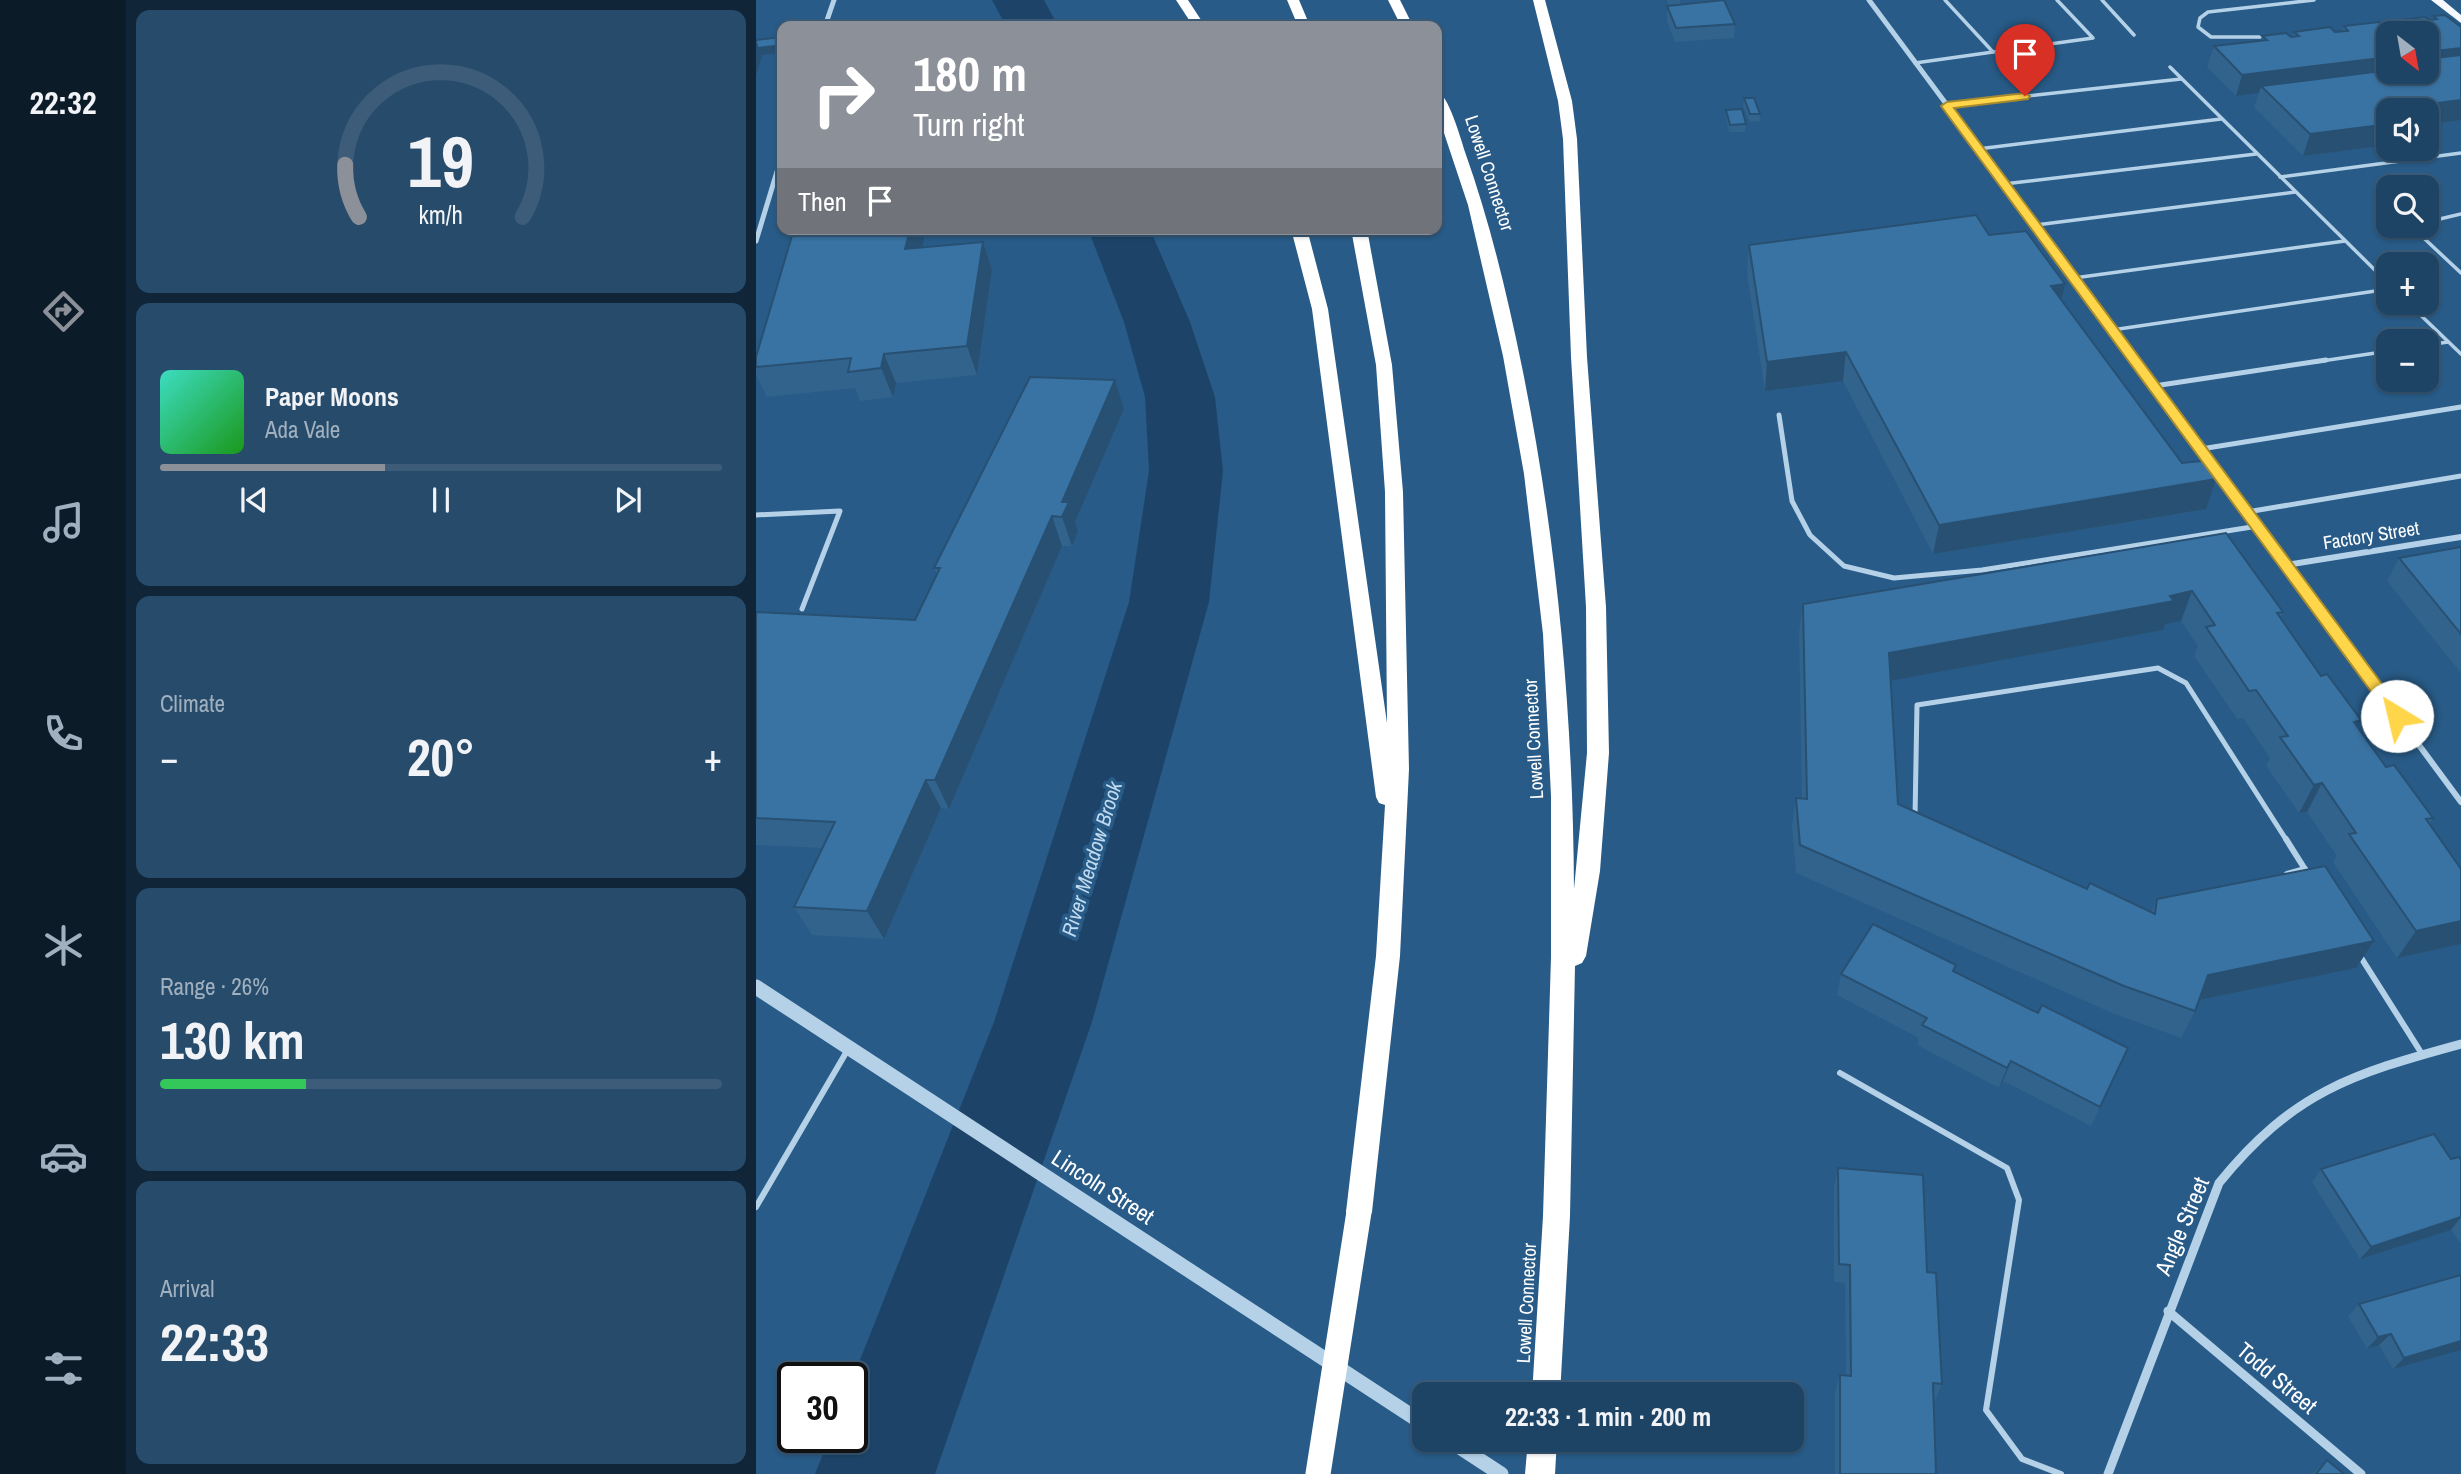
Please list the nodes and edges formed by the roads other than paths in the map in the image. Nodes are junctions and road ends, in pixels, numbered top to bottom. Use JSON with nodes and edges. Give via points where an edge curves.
{"nodes":[{"id":1,"x":834,"y":0,"type":"edge"},
{"id":2,"x":1182,"y":0,"type":"edge"},
{"id":3,"x":1293,"y":0,"type":"edge"},
{"id":4,"x":1394,"y":0,"type":"edge"},
{"id":5,"x":1539,"y":0,"type":"edge"},
{"id":6,"x":1869,"y":0,"type":"edge"},
{"id":7,"x":1945,"y":0,"type":"edge"},
{"id":8,"x":2057,"y":0,"type":"edge"},
{"id":9,"x":2102,"y":0,"type":"edge"},
{"id":10,"x":2314,"y":0,"type":"edge"},
{"id":11,"x":2436,"y":0,"type":"edge"},
{"id":12,"x":2444,"y":18,"type":"edge"},
{"id":13,"x":2460,"y":18,"type":"edge"},
{"id":14,"x":827,"y":21,"type":"edge"},
{"id":15,"x":1196,"y":21,"type":"edge"},
{"id":16,"x":1302,"y":21,"type":"edge"},
{"id":17,"x":1404,"y":21,"type":"edge"},
{"id":18,"x":2134,"y":35,"type":"dead end"},
{"id":19,"x":2274,"y":37,"type":"edge"},
{"id":20,"x":1993,"y":52,"type":"junction"},
{"id":21,"x":1915,"y":63,"type":"junction"},
{"id":22,"x":2169,"y":67,"type":"dead end"},
{"id":23,"x":2181,"y":79,"type":"junction"},
{"id":24,"x":1947,"y":106,"type":"junction"},
{"id":25,"x":1442,"y":109,"type":"edge"},
{"id":26,"x":2221,"y":119,"type":"junction"},
{"id":27,"x":1978,"y":149,"type":"junction"},
{"id":28,"x":2256,"y":153,"type":"junction"},
{"id":29,"x":2461,"y":153,"type":"edge"},
{"id":30,"x":777,"y":172,"type":"edge"},
{"id":31,"x":2280,"y":177,"type":"junction"},
{"id":32,"x":2004,"y":184,"type":"junction"},
{"id":33,"x":2295,"y":191,"type":"junction"},
{"id":34,"x":2461,"y":214,"type":"edge"},
{"id":35,"x":2439,"y":219,"type":"edge"},
{"id":36,"x":2036,"y":225,"type":"junction"},
{"id":37,"x":1301,"y":235,"type":"edge"},
{"id":38,"x":1360,"y":235,"type":"edge"},
{"id":39,"x":2424,"y":238,"type":"edge"},
{"id":40,"x":2345,"y":241,"type":"junction"},
{"id":41,"x":756,"y":242,"type":"edge"},
{"id":42,"x":2376,"y":273,"type":"edge"},
{"id":43,"x":2461,"y":273,"type":"edge"},
{"id":44,"x":2074,"y":278,"type":"junction"},
{"id":45,"x":2376,"y":288,"type":"edge"},
{"id":46,"x":2420,"y":315,"type":"edge"},
{"id":47,"x":2112,"y":330,"type":"junction"},
{"id":48,"x":2448,"y":342,"type":"junction"},
{"id":49,"x":2439,"y":343,"type":"edge"},
{"id":50,"x":2376,"y":353,"type":"edge"},
{"id":51,"x":2461,"y":354,"type":"edge"},
{"id":52,"x":2154,"y":386,"type":"junction"},
{"id":53,"x":2461,"y":407,"type":"edge"},
{"id":54,"x":1779,"y":415,"type":"dead end"},
{"id":55,"x":2201,"y":449,"type":"junction"},
{"id":56,"x":2461,"y":476,"type":"edge"},
{"id":57,"x":2247,"y":512,"type":"junction"},
{"id":58,"x":756,"y":515,"type":"edge"},
{"id":59,"x":2258,"y":526,"type":"junction"},
{"id":60,"x":2461,"y":537,"type":"edge"},
{"id":61,"x":2286,"y":565,"type":"junction"},
{"id":62,"x":802,"y":609,"type":"dead end"},
{"id":63,"x":2461,"y":802,"type":"edge"},
{"id":64,"x":1915,"y":831,"type":"edge"},
{"id":65,"x":1394,"y":850,"type":"junction"},
{"id":66,"x":2305,"y":869,"type":"junction"},
{"id":67,"x":2278,"y":876,"type":"edge"},
{"id":68,"x":2312,"y":881,"type":"edge"},
{"id":69,"x":2356,"y":950,"type":"edge"},
{"id":70,"x":756,"y":987,"type":"edge"},
{"id":71,"x":1562,"y":1031,"type":"junction"},
{"id":72,"x":2461,"y":1044,"type":"edge"},
{"id":73,"x":849,"y":1048,"type":"junction"},
{"id":74,"x":2422,"y":1054,"type":"junction"},
{"id":75,"x":1840,"y":1073,"type":"dead end"},
{"id":76,"x":756,"y":1207,"type":"edge"},
{"id":77,"x":2168,"y":1311,"type":"junction"},
{"id":78,"x":1547,"y":1382,"type":"edge"},
{"id":79,"x":1412,"y":1416,"type":"edge"},
{"id":80,"x":1467,"y":1452,"type":"edge"},
{"id":81,"x":1542,"y":1452,"type":"edge"},
{"id":82,"x":1318,"y":1474,"type":"edge"},
{"id":83,"x":1501,"y":1474,"type":"edge"},
{"id":84,"x":1540,"y":1474,"type":"edge"},
{"id":85,"x":2061,"y":1474,"type":"edge"},
{"id":86,"x":2108,"y":1474,"type":"edge"},
{"id":87,"x":2361,"y":1474,"type":"edge"}],
"edges":[{"from":1,"to":14,"type":"street"},
{"from":2,"to":15,"type":"highway"},
{"from":3,"to":16,"type":"highway"},
{"from":4,"to":17,"type":"highway"},
{"from":5,"to":71,"type":"highway","via":[[1570,139],[1596,607],[1598,753],[1589,871]]},
{"from":6,"to":21,"type":"street"},
{"from":7,"to":20,"type":"lane"},
{"from":8,"to":20,"type":"lane","via":[[2093,38]]},
{"from":9,"to":18,"type":"lane"},
{"from":10,"to":19,"type":"lane","via":[[2208,12],[2198,27],[2211,37]]},
{"from":11,"to":13,"type":"main road"},
{"from":12,"to":13,"type":"lane"},
{"from":20,"to":21,"type":"lane"},
{"from":21,"to":24,"type":"street"},
{"from":22,"to":23,"type":"lane"},
{"from":23,"to":24,"type":"lane"},
{"from":23,"to":26,"type":"lane"},
{"from":24,"to":27,"type":"lane"},
{"from":25,"to":71,"type":"highway","name":"Lowell Connector","via":[[1496,281],[1532,450],[1548,587],[1561,773],[1565,901]]},
{"from":26,"to":27,"type":"lane"},
{"from":26,"to":28,"type":"lane"},
{"from":27,"to":32,"type":"lane"},
{"from":28,"to":31,"type":"lane"},
{"from":28,"to":32,"type":"lane"},
{"from":29,"to":31,"type":"lane"},
{"from":30,"to":41,"type":"street"},
{"from":31,"to":33,"type":"lane"},
{"from":32,"to":36,"type":"lane"},
{"from":33,"to":36,"type":"lane"},
{"from":33,"to":40,"type":"lane"},
{"from":34,"to":35,"type":"lane"},
{"from":36,"to":44,"type":"lane"},
{"from":37,"to":65,"type":"highway","via":[[1320,309]]},
{"from":38,"to":65,"type":"highway","via":[[1384,365],[1398,564]]},
{"from":39,"to":43,"type":"lane"},
{"from":40,"to":42,"type":"lane"},
{"from":40,"to":44,"type":"lane"},
{"from":44,"to":47,"type":"lane"},
{"from":45,"to":47,"type":"lane"},
{"from":46,"to":48,"type":"lane"},
{"from":47,"to":52,"type":"lane"},
{"from":48,"to":49,"type":"lane"},
{"from":48,"to":51,"type":"lane"},
{"from":50,"to":52,"type":"lane"},
{"from":52,"to":55,"type":"lane"},
{"from":53,"to":55,"type":"lane"},
{"from":54,"to":59,"type":"lane","via":[[1792,501],[1810,535],[1844,566],[1894,578],[1982,570]]},
{"from":55,"to":57,"type":"lane"},
{"from":56,"to":57,"type":"lane"},
{"from":57,"to":59,"type":"lane"},
{"from":58,"to":62,"type":"lane","via":[[840,511]]},
{"from":59,"to":61,"type":"lane"},
{"from":60,"to":61,"type":"street","name":"Factory Street"},
{"from":61,"to":63,"type":"street"},
{"from":64,"to":66,"type":"lane","via":[[1917,705],[2158,668],[2186,683]]},
{"from":65,"to":82,"type":"highway","bridge":true,"via":[[1388,956],[1359,1212]]},
{"from":66,"to":67,"type":"lane"},
{"from":66,"to":68,"type":"lane"},
{"from":69,"to":74,"type":"lane"},
{"from":70,"to":73,"type":"street","name":"Lincoln Street"},
{"from":71,"to":78,"type":"highway","name":"Lowell Connector","via":[[1559,1187]]},
{"from":72,"to":74,"type":"street","name":"Angle Street"},
{"from":73,"to":76,"type":"lane"},
{"from":73,"to":79,"type":"street","name":"Lincoln Street"},
{"from":74,"to":77,"type":"street","name":"Angle Street","via":[[2373,1068],[2318,1092],[2270,1124],[2241,1153],[2219,1183]]},
{"from":75,"to":85,"type":"lane","via":[[2007,1168],[2019,1200],[1986,1410],[2022,1459]]},
{"from":77,"to":86,"type":"street","name":"Angle Street"},
{"from":77,"to":87,"type":"street","name":"Todd Street"},
{"from":80,"to":83,"type":"street"},
{"from":81,"to":84,"type":"highway"}]}
